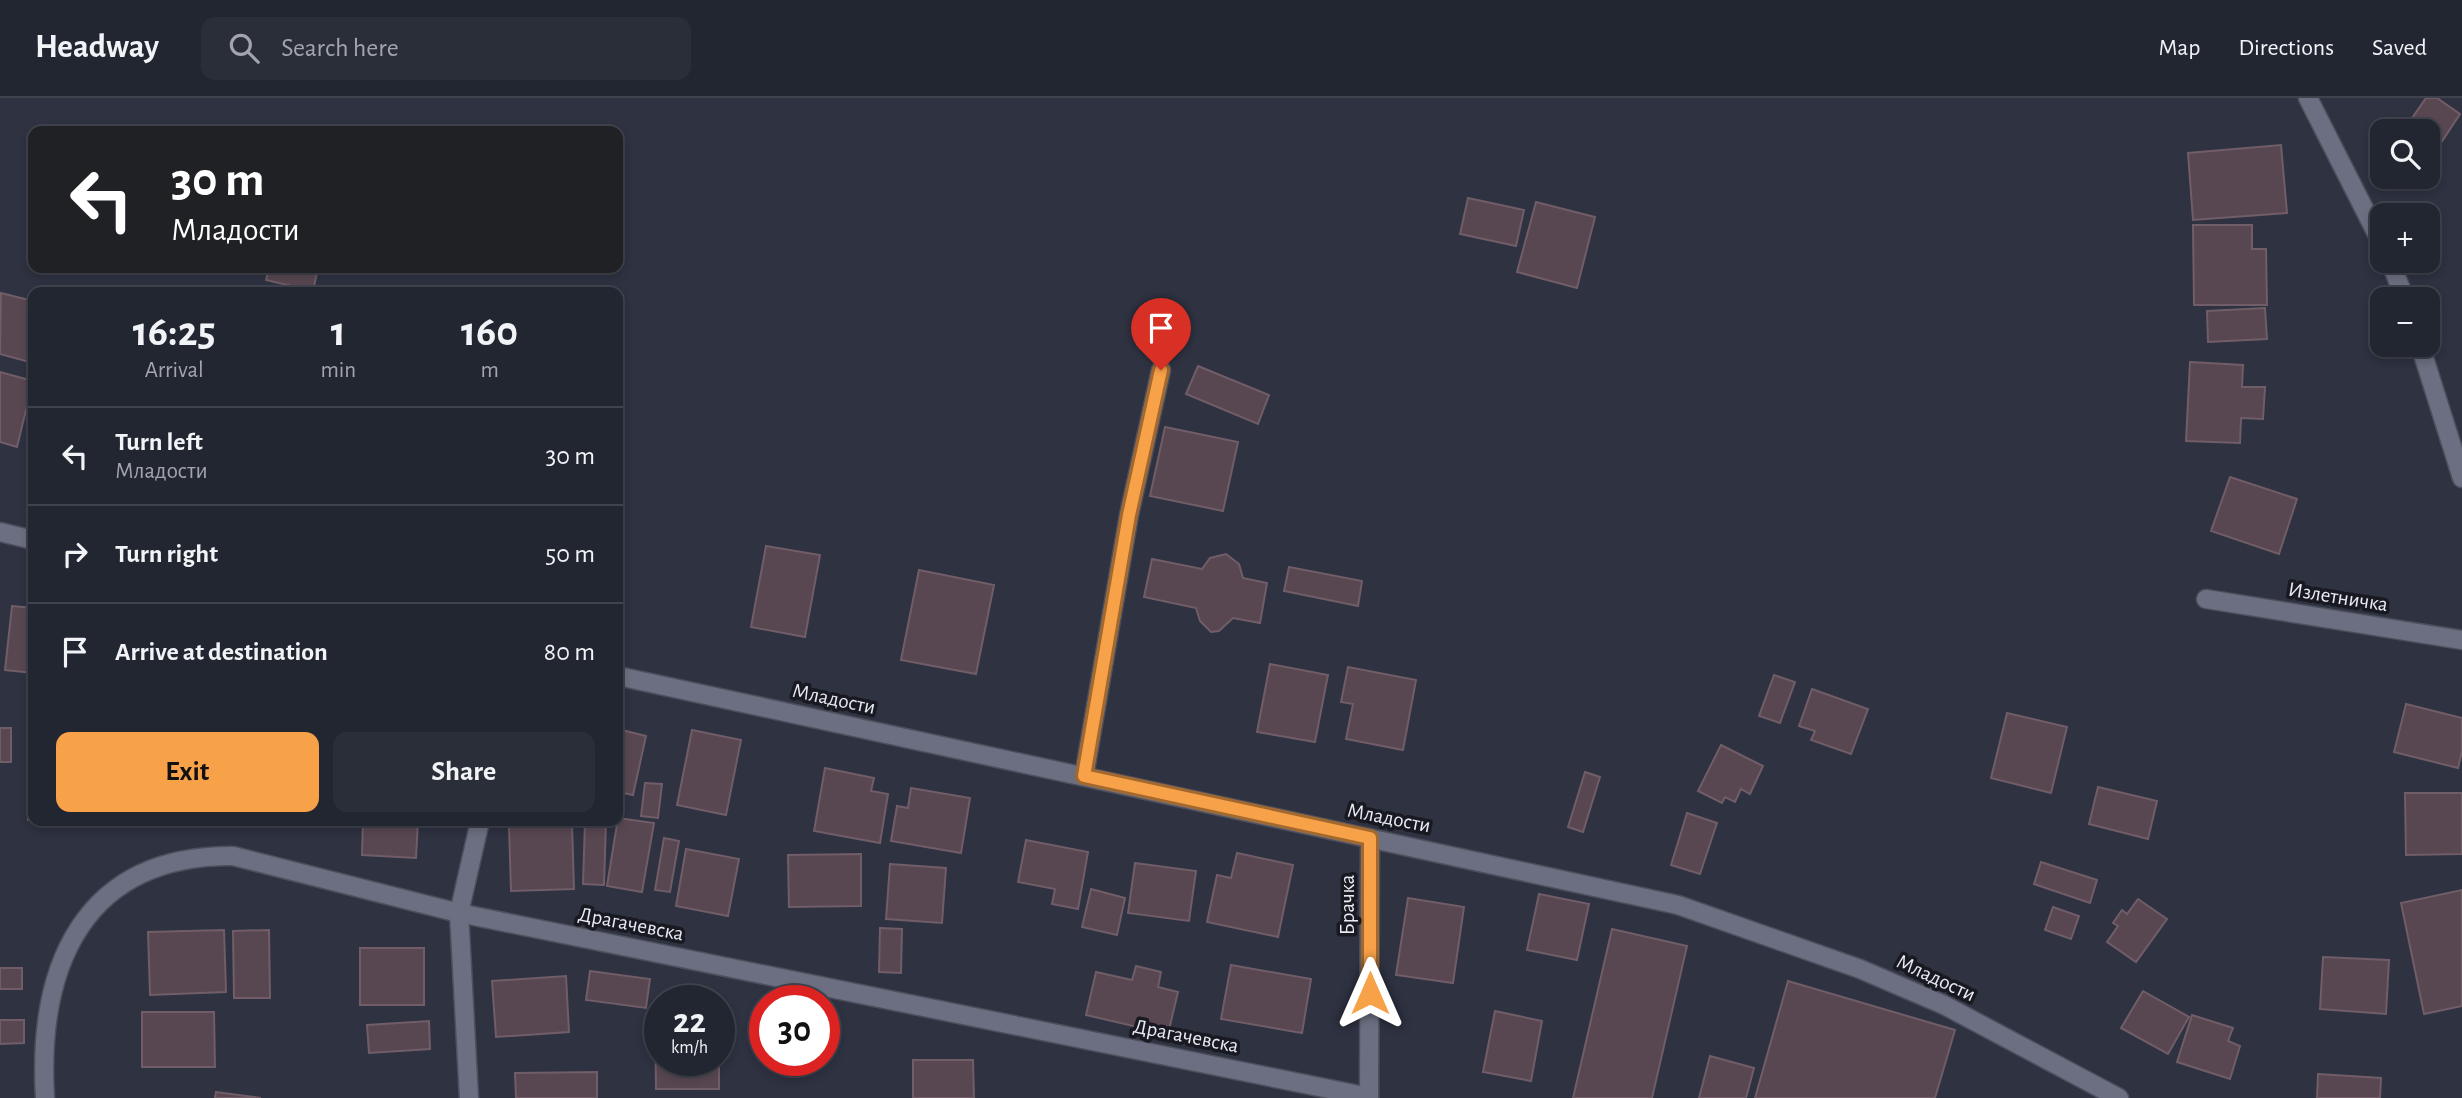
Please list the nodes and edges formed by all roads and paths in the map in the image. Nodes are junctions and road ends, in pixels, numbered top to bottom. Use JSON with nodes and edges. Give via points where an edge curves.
{"nodes":[{"id":1,"x":2308,"y":98,"type":"edge"},
{"id":2,"x":2370,"y":220,"type":"edge"},
{"id":3,"x":2424,"y":357,"type":"edge"},
{"id":4,"x":1161,"y":370,"type":"dead end"},
{"id":5,"x":2462,"y":478,"type":"edge"},
{"id":6,"x":0,"y":532,"type":"edge"},
{"id":7,"x":28,"y":539,"type":"edge"},
{"id":8,"x":2206,"y":599,"type":"dead end"},
{"id":9,"x":2462,"y":640,"type":"edge"},
{"id":10,"x":623,"y":677,"type":"edge"},
{"id":11,"x":1084,"y":776,"type":"junction"},
{"id":12,"x":479,"y":826,"type":"edge"},
{"id":13,"x":1370,"y":838,"type":"junction"},
{"id":14,"x":459,"y":913,"type":"junction"},
{"id":15,"x":1369,"y":1097,"type":"edge"},
{"id":16,"x":45,"y":1098,"type":"edge"},
{"id":17,"x":469,"y":1098,"type":"edge"},
{"id":18,"x":2119,"y":1098,"type":"edge"}],
"edges":[{"from":1,"to":2,"type":"street"},
{"from":3,"to":5,"type":"street"},
{"from":4,"to":11,"type":"street","via":[[1129,515]]},
{"from":6,"to":7,"type":"street"},
{"from":8,"to":9,"type":"street","name":"Излетничка"},
{"from":10,"to":11,"type":"street","name":"Младости"},
{"from":11,"to":13,"type":"street","name":"Младости"},
{"from":12,"to":14,"type":"street"},
{"from":13,"to":15,"type":"street","name":"Брачка"},
{"from":13,"to":18,"type":"street","name":"Младости","via":[[1678,905],[1769,935],[1944,1005]]},
{"from":14,"to":15,"type":"street","name":"Драгачевска"},
{"from":14,"to":16,"type":"street","name":"Драгачевска","via":[[233,856],[167,862],[119,887],[85,918],[67,945],[55,979],[46,1031]]},
{"from":14,"to":17,"type":"street"}]}
